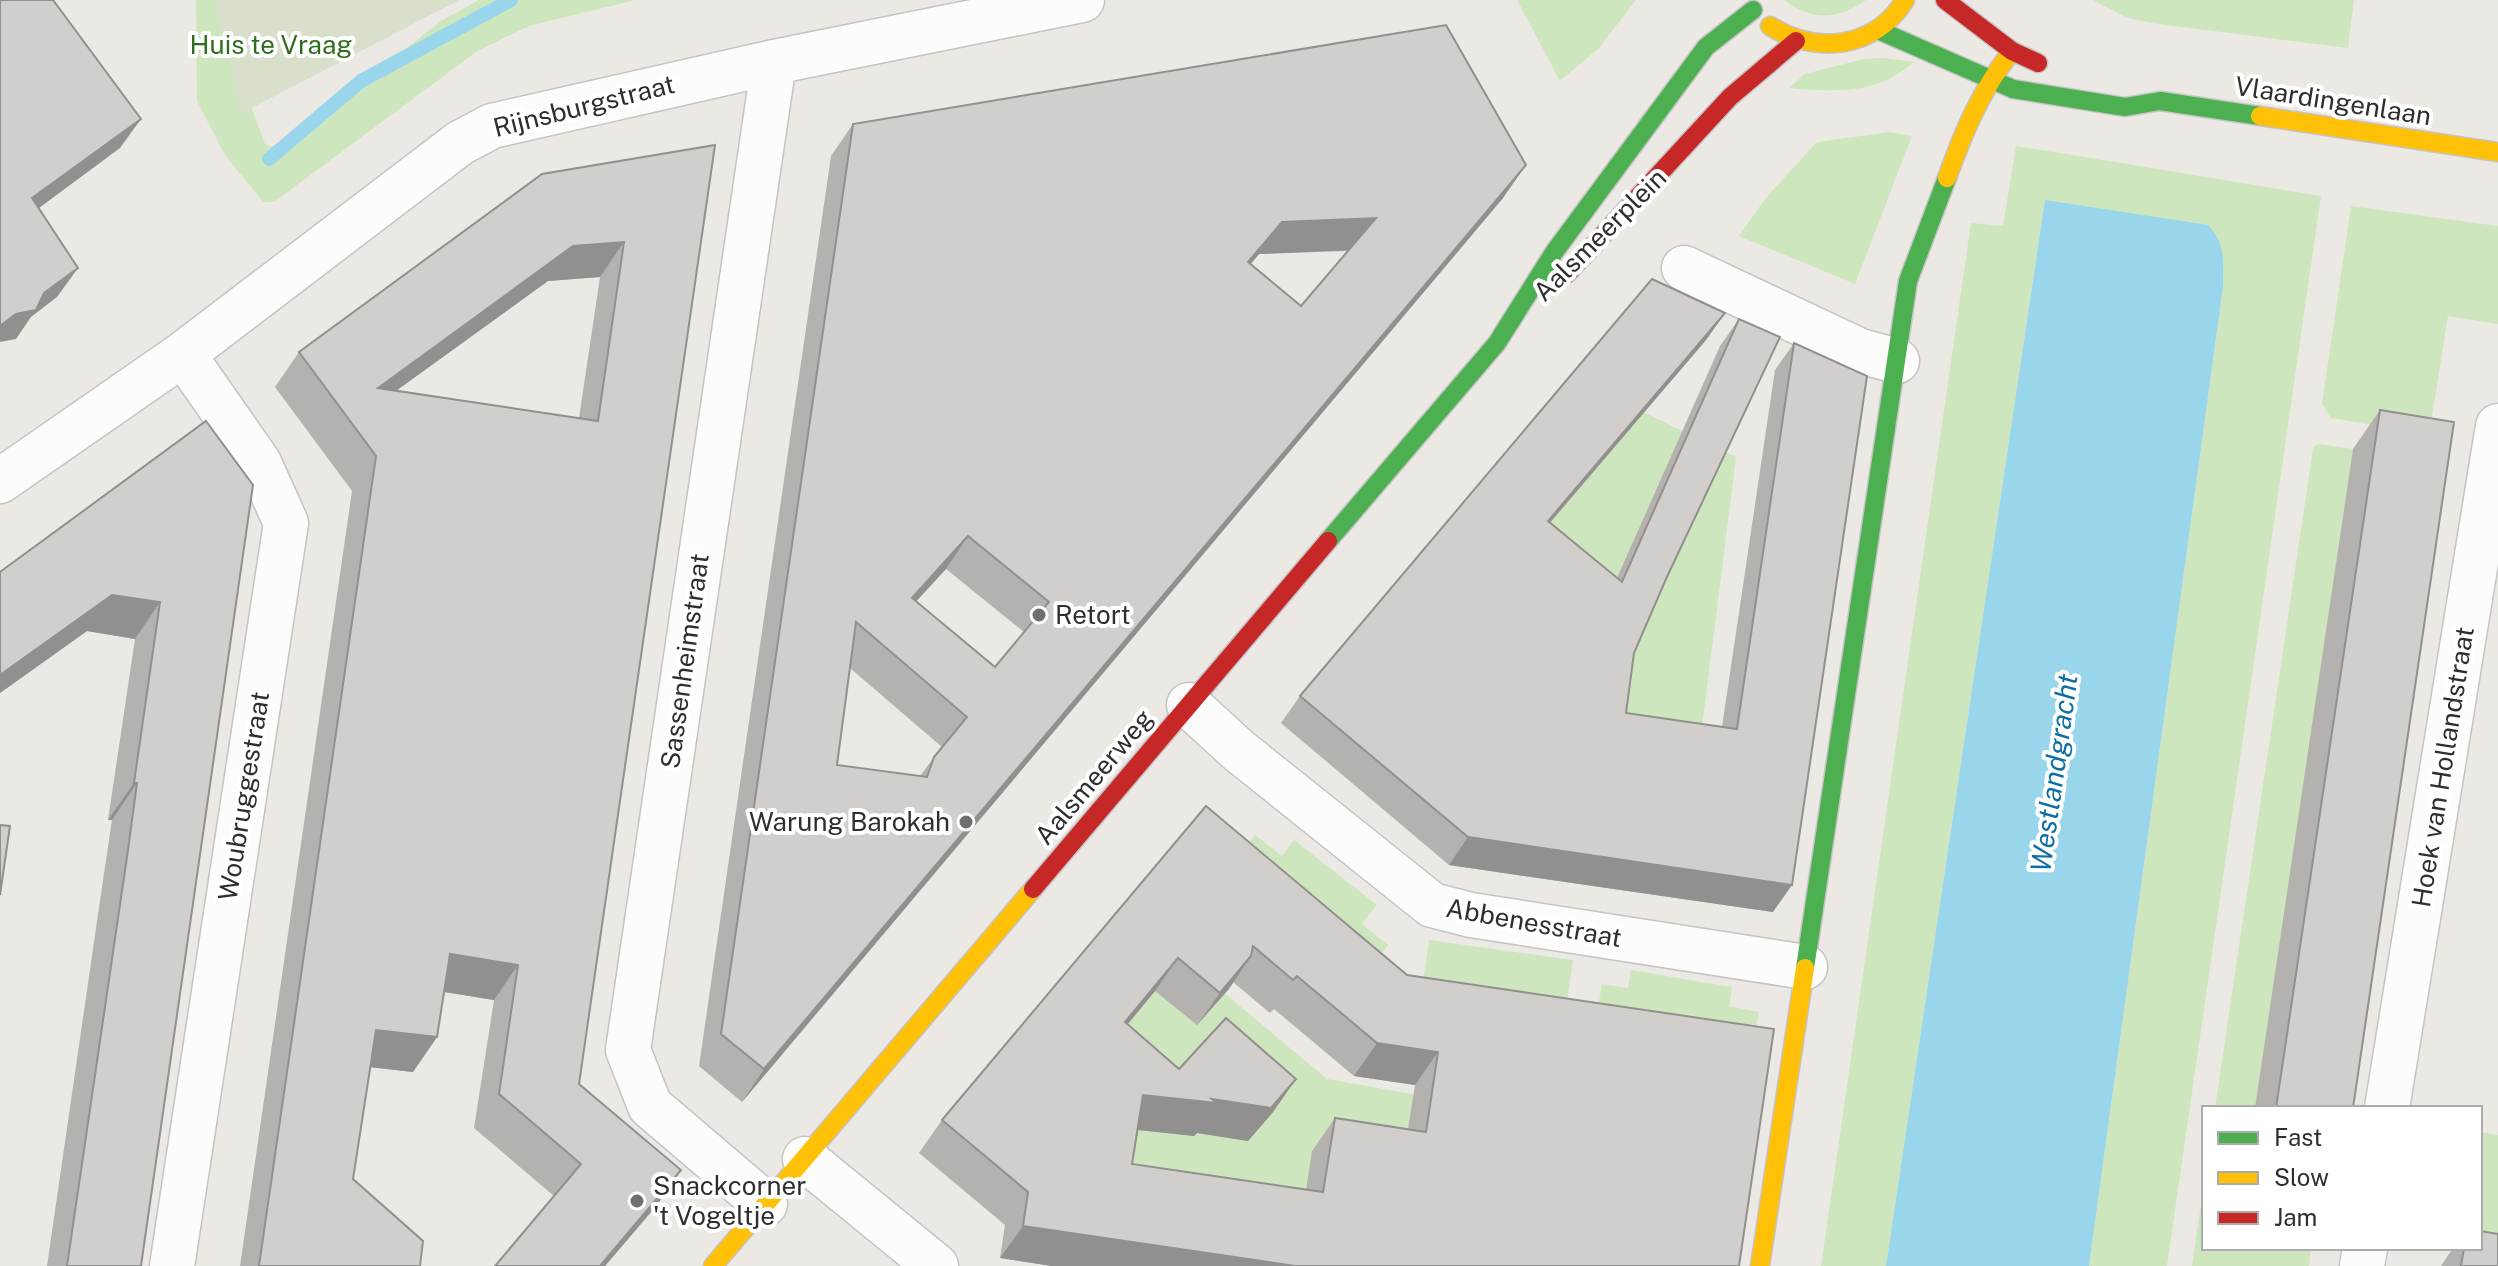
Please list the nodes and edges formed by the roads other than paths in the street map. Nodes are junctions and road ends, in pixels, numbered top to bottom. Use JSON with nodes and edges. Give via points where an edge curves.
{"nodes":[{"id":1,"x":1082,"y":0,"type":"edge"},
{"id":2,"x":1905,"y":0,"type":"edge"},
{"id":3,"x":1945,"y":0,"type":"edge"},
{"id":4,"x":1750,"y":5,"type":"edge"},
{"id":5,"x":1878,"y":30,"type":"junction"},
{"id":6,"x":1796,"y":41,"type":"junction"},
{"id":7,"x":2012,"y":51,"type":"junction"},
{"id":8,"x":774,"y":62,"type":"junction"},
{"id":9,"x":2062,"y":70,"type":"dead end"},
{"id":10,"x":1990,"y":79,"type":"junction"},
{"id":11,"x":2140,"y":87,"type":"dead end"},
{"id":12,"x":2160,"y":101,"type":"junction"},
{"id":13,"x":2498,"y":152,"type":"edge"},
{"id":14,"x":1684,"y":268,"type":"dead end"},
{"id":15,"x":1513,"y":319,"type":"junction"},
{"id":16,"x":183,"y":354,"type":"junction"},
{"id":17,"x":1897,"y":361,"type":"junction"},
{"id":18,"x":2498,"y":426,"type":"edge"},
{"id":19,"x":0,"y":481,"type":"edge"},
{"id":20,"x":1189,"y":705,"type":"junction"},
{"id":21,"x":1805,"y":967,"type":"junction"},
{"id":22,"x":2387,"y":1106,"type":"edge"},
{"id":23,"x":805,"y":1159,"type":"junction"},
{"id":24,"x":765,"y":1204,"type":"junction"},
{"id":25,"x":172,"y":1266,"type":"edge"},
{"id":26,"x":713,"y":1266,"type":"edge"},
{"id":27,"x":936,"y":1266,"type":"edge"},
{"id":28,"x":1760,"y":1266,"type":"edge"}],
"edges":[{"from":1,"to":8,"type":"street","name":"Rijnsburgstraat"},
{"from":2,"to":5,"type":"main road","name":"Aalsmeerplein"},
{"from":3,"to":7,"type":"main road"},
{"from":4,"to":6,"type":"main road","name":"Aalsmeerplein","via":[[1772,28]]},
{"from":4,"to":15,"type":"main road","name":"Aalsmeerplein","via":[[1706,47],[1555,251]]},
{"from":5,"to":6,"type":"main road","name":"Aalsmeerplein","via":[[1852,42],[1824,46]]},
{"from":5,"to":10,"type":"main road","name":"Vlaardingenlaan"},
{"from":6,"to":15,"type":"main road","name":"Aalsmeerplein","via":[[1730,97],[1577,266]]},
{"from":7,"to":9,"type":"main road"},
{"from":7,"to":10,"type":"main road"},
{"from":8,"to":16,"type":"street","name":"Rijnsburgstraat","via":[[492,126],[460,143]]},
{"from":8,"to":24,"type":"street","name":"Sassenheimstraat","via":[[628,1050],[650,1106]]},
{"from":10,"to":12,"type":"main road","name":"Vlaardingenlaan","via":[[2013,89],[2125,107]]},
{"from":10,"to":17,"type":"main road","via":[[1969,118],[1908,281]]},
{"from":11,"to":12,"type":"main road","name":"Vlaardingenlaan"},
{"from":12,"to":13,"type":"main road","name":"Vlaardingenlaan"},
{"from":14,"to":17,"type":"street","via":[[1860,351]]},
{"from":15,"to":20,"type":"main road","name":"Aalsmeerweg"},
{"from":16,"to":19,"type":"street","name":"Rijnsburgstraat"},
{"from":16,"to":25,"type":"street","name":"Woubruggestraat","via":[[259,463],[286,523]]},
{"from":17,"to":21,"type":"main road"},
{"from":18,"to":22,"type":"street","name":"Hoek van Hollandstraat"},
{"from":20,"to":21,"type":"street","name":"Abbenesstraat","via":[[1432,905]]},
{"from":20,"to":23,"type":"main road","name":"Aalsmeerweg"},
{"from":21,"to":28,"type":"main road"},
{"from":23,"to":24,"type":"main road","name":"Aalsmeerweg"},
{"from":23,"to":27,"type":"street"},
{"from":24,"to":26,"type":"main road","name":"Aalsmeerweg"}]}
